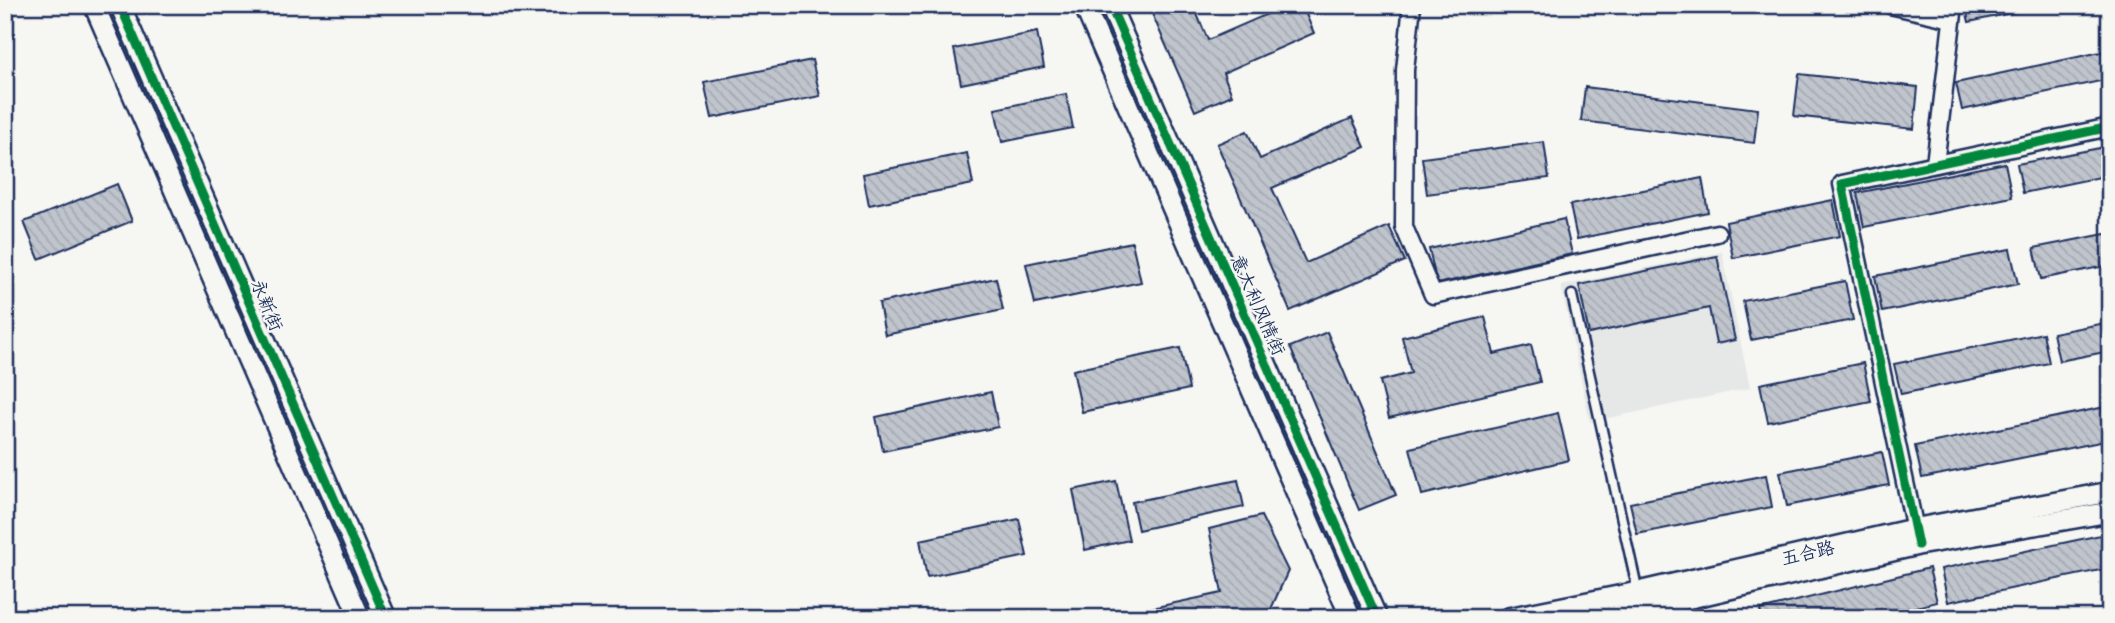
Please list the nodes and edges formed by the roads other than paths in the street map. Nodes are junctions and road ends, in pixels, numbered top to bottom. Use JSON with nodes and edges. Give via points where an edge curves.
{"nodes":[{"id":1,"x":94,"y":5,"type":"edge"},
{"id":2,"x":120,"y":5,"type":"edge"},
{"id":3,"x":1084,"y":5,"type":"edge"},
{"id":4,"x":1110,"y":5,"type":"edge"},
{"id":5,"x":1412,"y":5,"type":"edge"},
{"id":6,"x":1890,"y":5,"type":"edge"},
{"id":7,"x":1953,"y":12,"type":"edge"},
{"id":8,"x":2110,"y":127,"type":"edge"},
{"id":9,"x":1935,"y":164,"type":"junction"},
{"id":10,"x":1717,"y":233,"type":"dead end"},
{"id":11,"x":1572,"y":295,"type":"dead end"},
{"id":12,"x":2110,"y":492,"type":"edge"},
{"id":13,"x":2110,"y":512,"type":"edge"},
{"id":14,"x":1916,"y":537,"type":"junction"},
{"id":15,"x":1638,"y":592,"type":"junction"},
{"id":16,"x":360,"y":618,"type":"edge"},
{"id":17,"x":386,"y":618,"type":"edge"},
{"id":18,"x":1350,"y":618,"type":"edge"},
{"id":19,"x":1377,"y":618,"type":"edge"},
{"id":20,"x":1508,"y":618,"type":"edge"},
{"id":21,"x":1605,"y":618,"type":"edge"}],
"edges":[{"from":1,"to":16,"type":"street"},
{"from":2,"to":17,"type":"street","name":"永新街"},
{"from":3,"to":18,"type":"street"},
{"from":4,"to":19,"type":"street","name":"意大利风情街"},
{"from":5,"to":10,"type":"street","via":[[1405,70],[1404,227],[1433,295]]},
{"from":6,"to":7,"type":"street"},
{"from":7,"to":9,"type":"street"},
{"from":8,"to":9,"type":"street"},
{"from":9,"to":14,"type":"street","via":[[1842,184]]},
{"from":11,"to":15,"type":"lane"},
{"from":12,"to":14,"type":"street","name":"五合路"},
{"from":13,"to":14,"type":"street","name":"五合路"},
{"from":14,"to":15,"type":"street","name":"五合路"},
{"from":14,"to":21,"type":"street","name":"五合路"},
{"from":15,"to":20,"type":"street","name":"五合路"}]}
